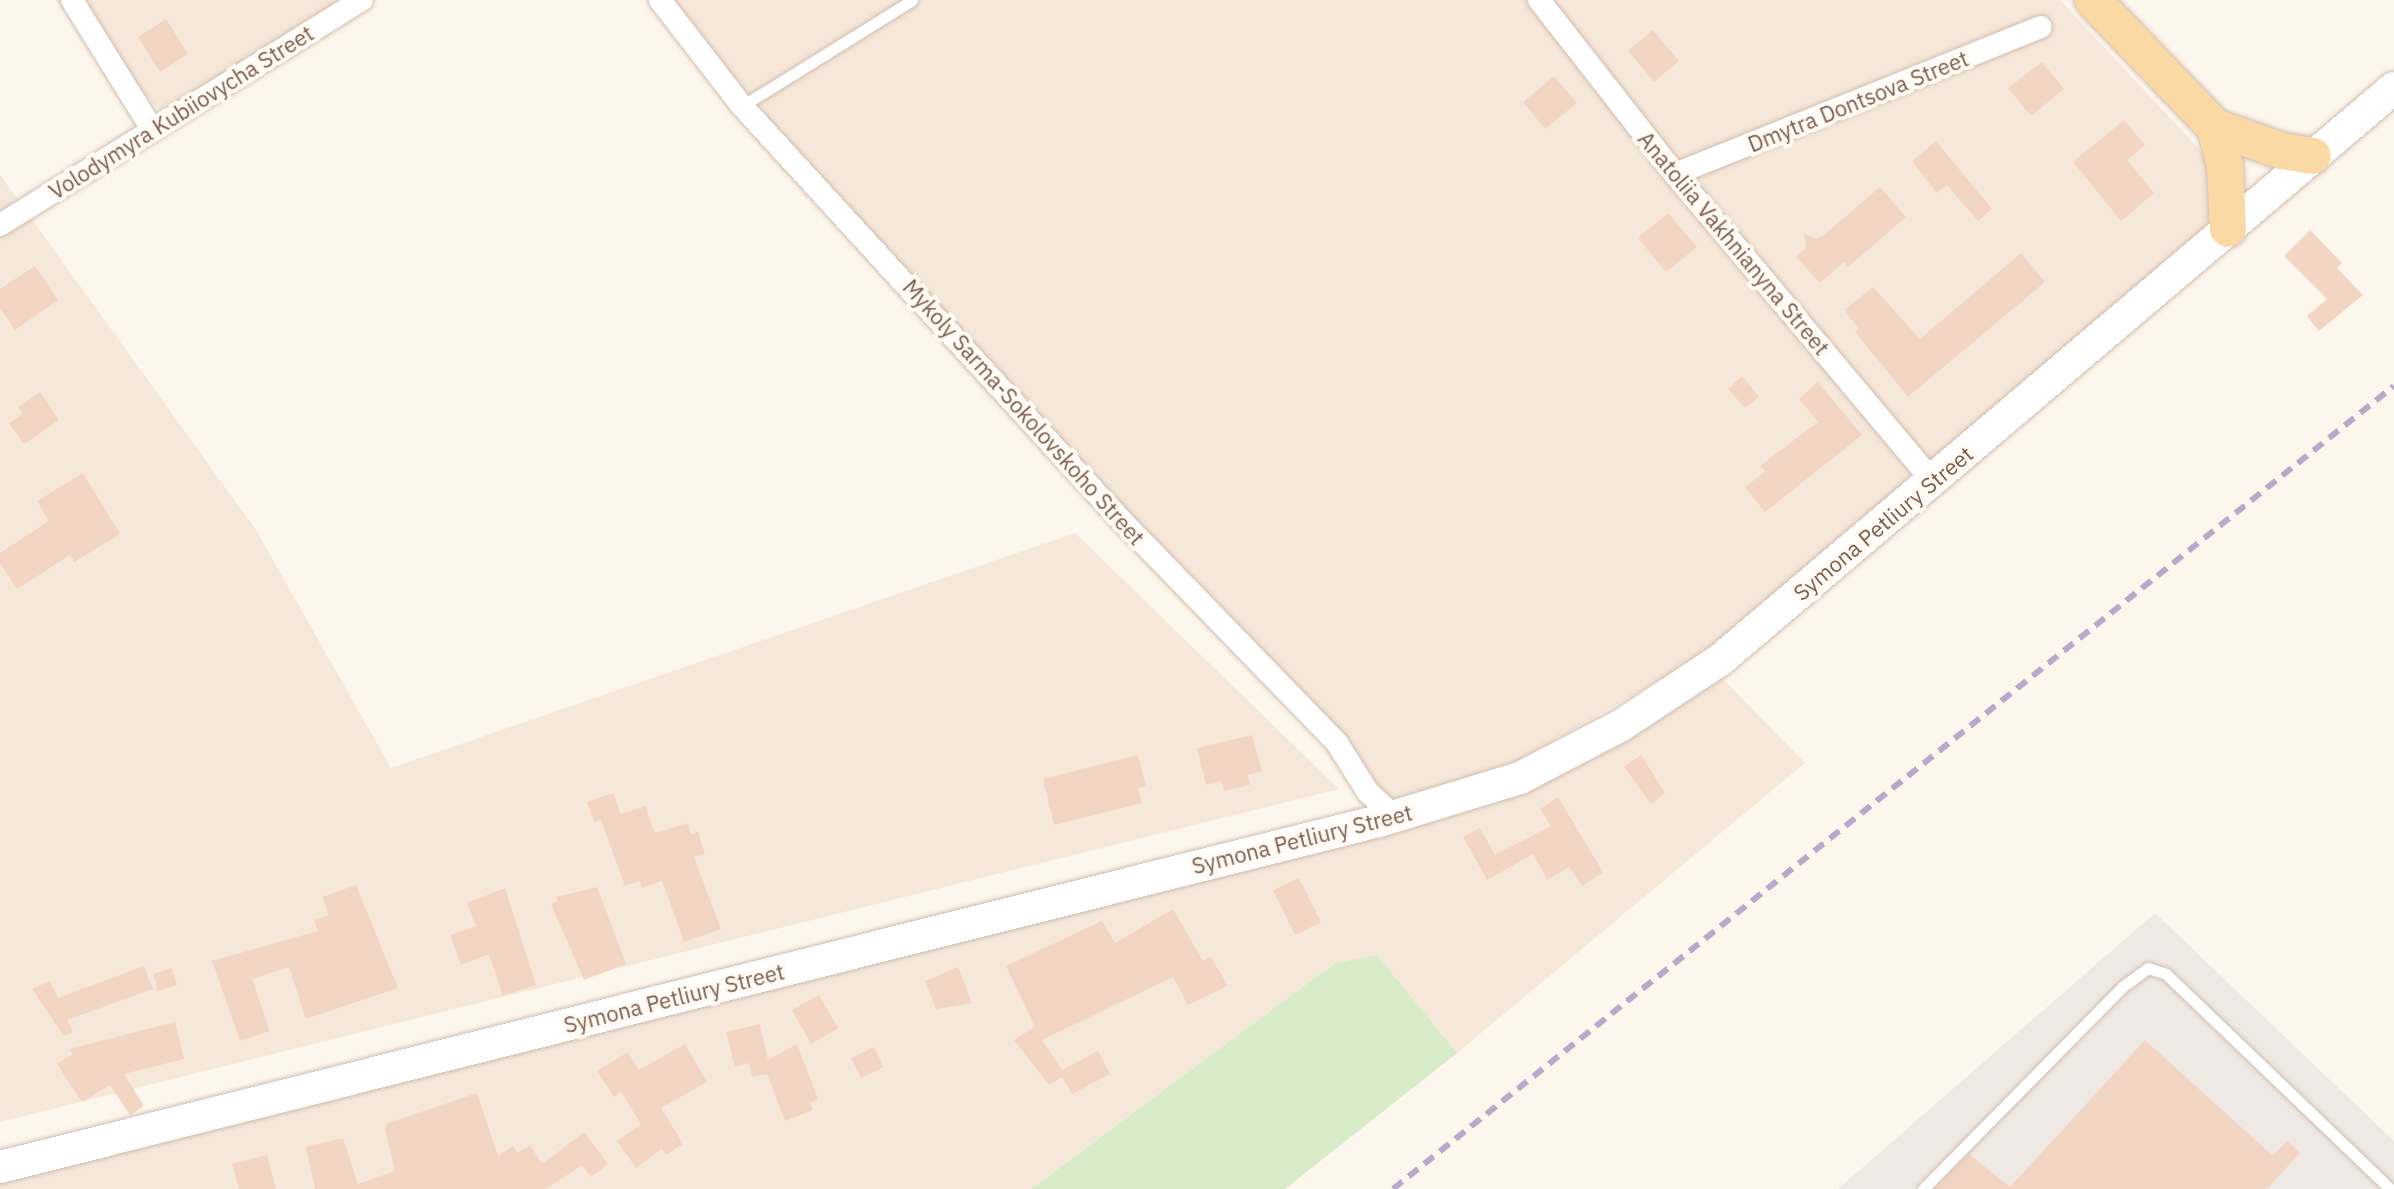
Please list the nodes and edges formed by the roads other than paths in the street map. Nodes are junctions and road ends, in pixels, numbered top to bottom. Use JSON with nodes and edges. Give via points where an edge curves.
{"nodes":[{"id":1,"x":72,"y":0,"type":"edge"},
{"id":2,"x":362,"y":0,"type":"edge"},
{"id":3,"x":660,"y":0,"type":"edge"},
{"id":4,"x":912,"y":0,"type":"edge"},
{"id":5,"x":1539,"y":0,"type":"edge"},
{"id":6,"x":2093,"y":0,"type":"edge"},
{"id":7,"x":2041,"y":27,"type":"dead end"},
{"id":8,"x":2394,"y":88,"type":"edge"},
{"id":9,"x":742,"y":106,"type":"junction"},
{"id":10,"x":2215,"y":127,"type":"junction"},
{"id":11,"x":152,"y":129,"type":"junction"},
{"id":12,"x":2313,"y":156,"type":"junction"},
{"id":13,"x":1675,"y":174,"type":"junction"},
{"id":14,"x":0,"y":225,"type":"edge"},
{"id":15,"x":2228,"y":229,"type":"junction"},
{"id":16,"x":1933,"y":482,"type":"junction"},
{"id":17,"x":1394,"y":816,"type":"junction"},
{"id":18,"x":0,"y":1167,"type":"edge"},
{"id":19,"x":1923,"y":1189,"type":"edge"},
{"id":20,"x":2390,"y":1189,"type":"edge"}],
"edges":[{"from":1,"to":11,"type":"street"},
{"from":2,"to":11,"type":"street","name":"Volodymyra Kubiiovycha Street"},
{"from":3,"to":9,"type":"street","name":"Mykoly Sarma-Sokolovskoho Street"},
{"from":4,"to":9,"type":"lane"},
{"from":5,"to":13,"type":"street","name":"Anatoliia Vakhnianyna Street"},
{"from":6,"to":10,"type":"main road"},
{"from":7,"to":13,"type":"street","name":"Dmytra Dontsova Street"},
{"from":8,"to":12,"type":"street","name":"Symona Petliury Street"},
{"from":9,"to":17,"type":"street","name":"Mykoly Sarma-Sokolovskoho Street","via":[[1120,519],[1326,731],[1368,792]]},
{"from":10,"to":12,"type":"main road","via":[[2282,151]]},
{"from":10,"to":15,"type":"main road","via":[[2225,166]]},
{"from":11,"to":14,"type":"street","name":"Volodymyra Kubiiovycha Street"},
{"from":12,"to":15,"type":"street","name":"Symona Petliury Street"},
{"from":13,"to":16,"type":"street","name":"Anatoliia Vakhnianyna Street"},
{"from":15,"to":16,"type":"street","name":"Symona Petliury Street"},
{"from":16,"to":17,"type":"street","name":"Symona Petliury Street","via":[[1720,660],[1620,726],[1520,778]]},
{"from":17,"to":18,"type":"street","name":"Symona Petliury Street"},
{"from":19,"to":20,"type":"lane","via":[[2122,987],[2148,968],[2166,974]]}]}
